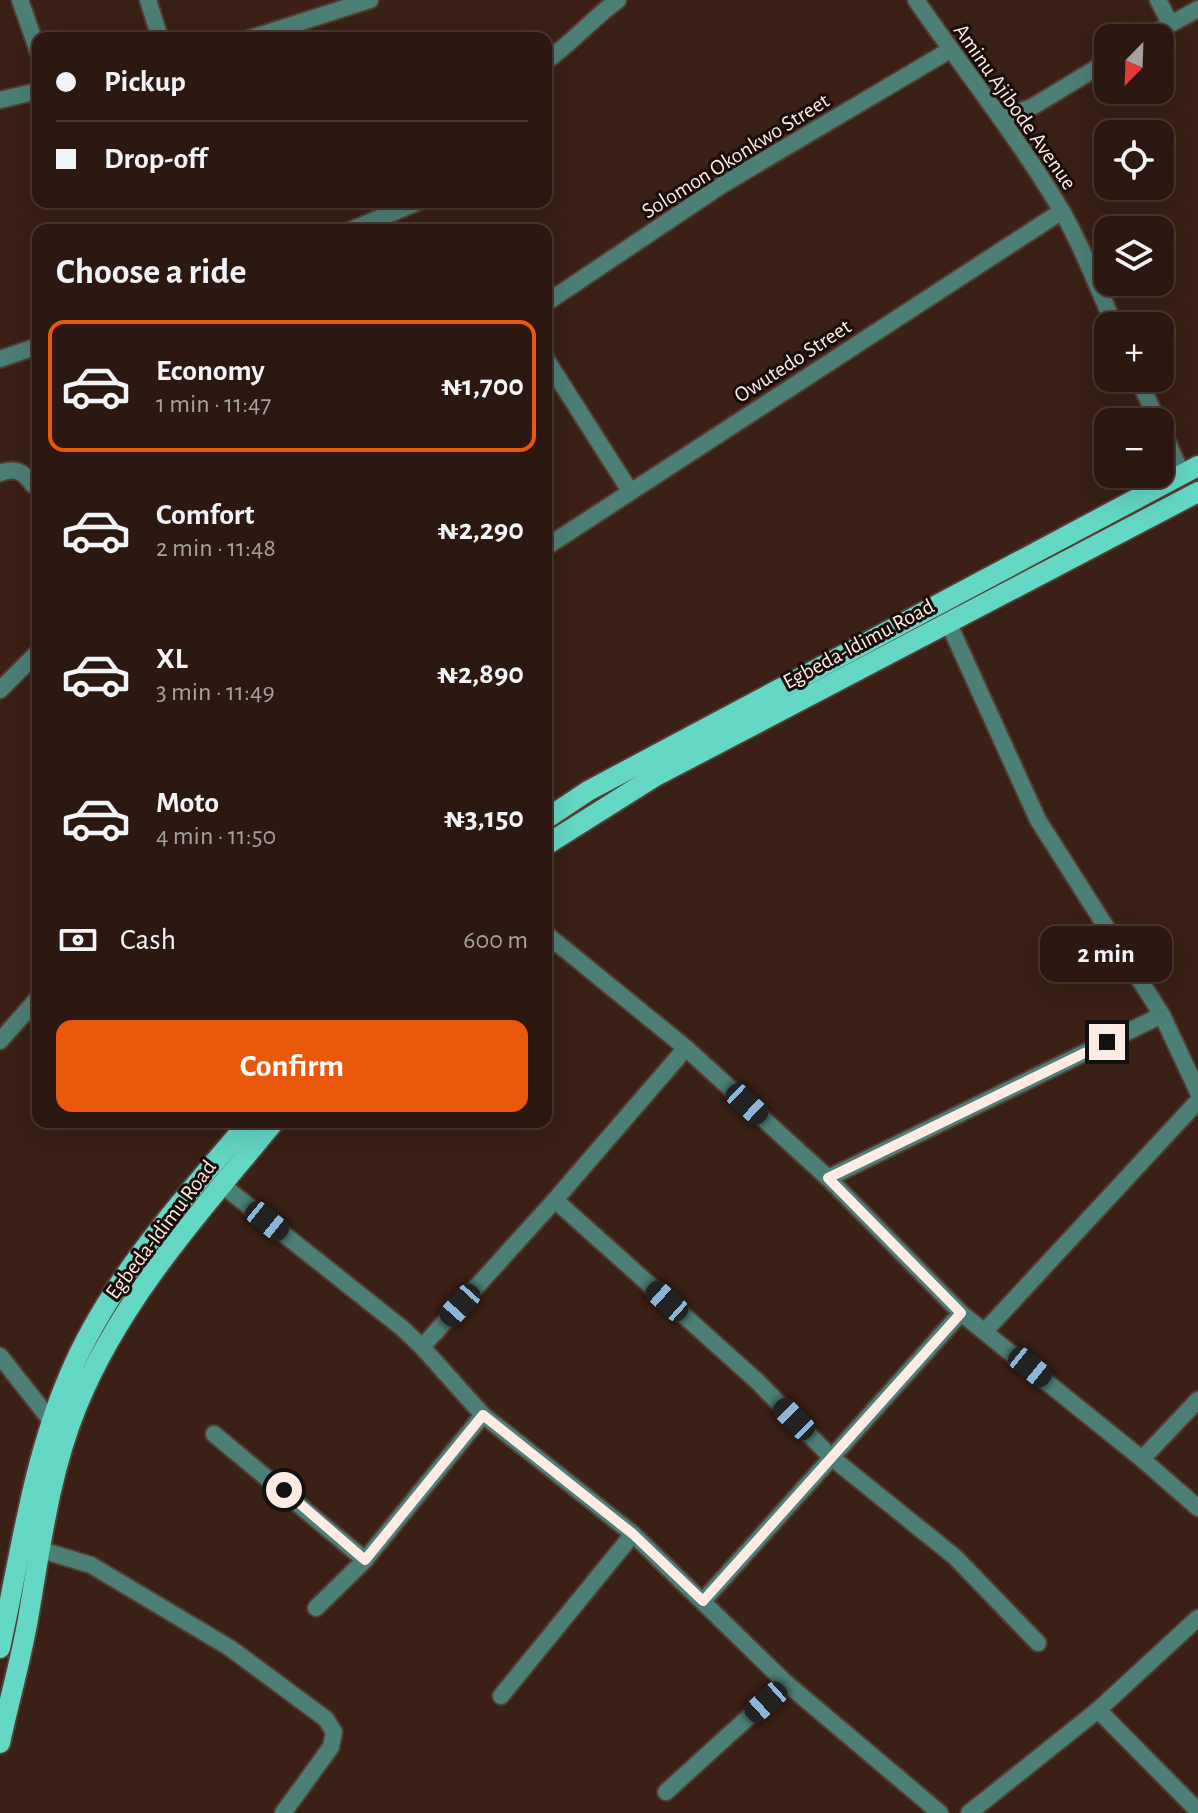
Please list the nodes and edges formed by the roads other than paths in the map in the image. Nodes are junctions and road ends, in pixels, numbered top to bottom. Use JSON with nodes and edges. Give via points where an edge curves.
{"nodes":[{"id":1,"x":20,"y":0,"type":"edge"},
{"id":2,"x":148,"y":0,"type":"edge"},
{"id":3,"x":370,"y":0,"type":"edge"},
{"id":4,"x":618,"y":0,"type":"edge"},
{"id":5,"x":916,"y":0,"type":"edge"},
{"id":6,"x":1158,"y":0,"type":"edge"},
{"id":7,"x":1198,"y":9,"type":"edge"},
{"id":8,"x":1170,"y":23,"type":"joint"},
{"id":9,"x":158,"y":32,"type":"edge"},
{"id":10,"x":270,"y":32,"type":"edge"},
{"id":11,"x":32,"y":34,"type":"edge"},
{"id":12,"x":950,"y":50,"type":"junction"},
{"id":13,"x":552,"y":57,"type":"edge"},
{"id":14,"x":1094,"y":69,"type":"edge"},
{"id":15,"x":32,"y":92,"type":"edge"},
{"id":16,"x":0,"y":100,"type":"edge"},
{"id":17,"x":1002,"y":118,"type":"junction"},
{"id":18,"x":404,"y":208,"type":"edge"},
{"id":19,"x":1062,"y":211,"type":"junction"},
{"id":20,"x":365,"y":224,"type":"edge"},
{"id":21,"x":552,"y":299,"type":"edge"},
{"id":22,"x":1109,"y":312,"type":"edge"},
{"id":23,"x":32,"y":348,"type":"edge"},
{"id":24,"x":0,"y":359,"type":"edge"},
{"id":25,"x":552,"y":368,"type":"edge"},
{"id":26,"x":1174,"y":446,"type":"edge"},
{"id":27,"x":1190,"y":470,"type":"edge"},
{"id":28,"x":0,"y":473,"type":"edge"},
{"id":29,"x":32,"y":484,"type":"edge"},
{"id":30,"x":630,"y":491,"type":"junction"},
{"id":31,"x":1198,"y":492,"type":"edge"},
{"id":32,"x":552,"y":543,"type":"edge"},
{"id":33,"x":948,"y":622,"type":"junction"},
{"id":34,"x":32,"y":658,"type":"edge"},
{"id":35,"x":0,"y":690,"type":"edge"},
{"id":36,"x":552,"y":815,"type":"edge"},
{"id":37,"x":552,"y":841,"type":"edge"},
{"id":38,"x":552,"y":939,"type":"edge"},
{"id":39,"x":32,"y":1005,"type":"edge"},
{"id":40,"x":1162,"y":1015,"type":"junction"},
{"id":41,"x":0,"y":1041,"type":"edge"},
{"id":42,"x":686,"y":1048,"type":"junction"},
{"id":43,"x":1198,"y":1092,"type":"edge"},
{"id":44,"x":1198,"y":1101,"type":"edge"},
{"id":45,"x":244,"y":1128,"type":"edge"},
{"id":46,"x":269,"y":1128,"type":"edge"},
{"id":47,"x":828,"y":1178,"type":"junction"},
{"id":48,"x":222,"y":1185,"type":"junction"},
{"id":49,"x":555,"y":1200,"type":"junction"},
{"id":50,"x":961,"y":1313,"type":"junction"},
{"id":51,"x":985,"y":1331,"type":"junction"},
{"id":52,"x":422,"y":1347,"type":"junction"},
{"id":53,"x":0,"y":1356,"type":"edge"},
{"id":54,"x":1198,"y":1400,"type":"edge"},
{"id":55,"x":483,"y":1415,"type":"junction"},
{"id":56,"x":52,"y":1422,"type":"junction"},
{"id":57,"x":214,"y":1434,"type":"dead end"},
{"id":58,"x":831,"y":1457,"type":"junction"},
{"id":59,"x":1142,"y":1459,"type":"junction"},
{"id":60,"x":1198,"y":1508,"type":"edge"},
{"id":61,"x":633,"y":1534,"type":"junction"},
{"id":62,"x":38,"y":1549,"type":"junction"},
{"id":63,"x":365,"y":1560,"type":"junction"},
{"id":64,"x":703,"y":1601,"type":"junction"},
{"id":65,"x":316,"y":1608,"type":"dead end"},
{"id":66,"x":19,"y":1612,"type":"junction"},
{"id":67,"x":1198,"y":1618,"type":"edge"},
{"id":68,"x":1038,"y":1643,"type":"dead end"},
{"id":69,"x":0,"y":1648,"type":"edge"},
{"id":70,"x":786,"y":1683,"type":"junction"},
{"id":71,"x":501,"y":1696,"type":"dead end"},
{"id":72,"x":1098,"y":1710,"type":"junction"},
{"id":73,"x":0,"y":1743,"type":"edge"},
{"id":74,"x":666,"y":1792,"type":"dead end"},
{"id":75,"x":1198,"y":1811,"type":"edge"},
{"id":76,"x":283,"y":1813,"type":"edge"},
{"id":77,"x":940,"y":1813,"type":"edge"},
{"id":78,"x":969,"y":1813,"type":"edge"}],
"edges":[{"from":1,"to":11,"type":"street"},
{"from":2,"to":9,"type":"street"},
{"from":3,"to":10,"type":"street"},
{"from":4,"to":13,"type":"street"},
{"from":5,"to":12,"type":"street","name":"Aminu Ajibode Avenue"},
{"from":6,"to":8,"type":"street"},
{"from":7,"to":8,"type":"street"},
{"from":12,"to":17,"type":"street","name":"Aminu Ajibode Avenue"},
{"from":12,"to":21,"type":"street","name":"Solomon Okonkwo Street","via":[[722,185]]},
{"from":14,"to":17,"type":"street","via":[[1032,107]]},
{"from":15,"to":16,"type":"street"},
{"from":17,"to":19,"type":"street","name":"Aminu Ajibode Avenue"},
{"from":18,"to":20,"type":"street"},
{"from":19,"to":22,"type":"street","name":"Aminu Ajibode Avenue"},
{"from":19,"to":30,"type":"street","name":"Owutedo Street"},
{"from":23,"to":24,"type":"street"},
{"from":25,"to":30,"type":"street"},
{"from":26,"to":27,"type":"street"},
{"from":27,"to":36,"type":"main road","name":"Egbeda-Idimu Road"},
{"from":28,"to":29,"type":"street","via":[[16,470]]},
{"from":30,"to":32,"type":"street","name":"Owutedo Street"},
{"from":31,"to":33,"type":"main road","name":"Egbeda-Idimu Road"},
{"from":33,"to":37,"type":"main road","name":"Egbeda-Idimu Road","via":[[654,777]]},
{"from":33,"to":40,"type":"street","via":[[1038,820]]},
{"from":34,"to":35,"type":"street"},
{"from":38,"to":42,"type":"street"},
{"from":39,"to":41,"type":"street"},
{"from":40,"to":43,"type":"street"},
{"from":40,"to":47,"type":"street"},
{"from":42,"to":47,"type":"street"},
{"from":42,"to":49,"type":"street"},
{"from":44,"to":51,"type":"street"},
{"from":45,"to":56,"type":"main road","name":"Egbeda-Idimu Road","via":[[116,1291],[80,1352]]},
{"from":46,"to":48,"type":"main road","name":"Egbeda-Idimu Road"},
{"from":47,"to":50,"type":"street"},
{"from":48,"to":52,"type":"street"},
{"from":48,"to":62,"type":"main road","name":"Egbeda-Idimu Road","via":[[157,1265],[118,1324],[73,1416]]},
{"from":49,"to":52,"type":"street"},
{"from":49,"to":58,"type":"street","via":[[757,1381]]},
{"from":50,"to":51,"type":"street"},
{"from":50,"to":58,"type":"street"},
{"from":51,"to":59,"type":"street"},
{"from":52,"to":55,"type":"street"},
{"from":53,"to":56,"type":"street"},
{"from":54,"to":59,"type":"street"},
{"from":55,"to":61,"type":"street"},
{"from":55,"to":63,"type":"street"},
{"from":56,"to":66,"type":"main road","name":"Egbeda-Idimu Road","via":[[21,1538]]},
{"from":57,"to":63,"type":"street"},
{"from":58,"to":64,"type":"street"},
{"from":58,"to":68,"type":"street","via":[[955,1557]]},
{"from":59,"to":60,"type":"street"},
{"from":61,"to":64,"type":"street"},
{"from":61,"to":71,"type":"street"},
{"from":62,"to":66,"type":"main road","name":"Egbeda-Idimu Road"},
{"from":62,"to":76,"type":"street","via":[[104,1572],[230,1648],[326,1719],[334,1732],[331,1747]]},
{"from":63,"to":65,"type":"street"},
{"from":64,"to":70,"type":"street"},
{"from":66,"to":69,"type":"main road","name":"Egbeda-Idimu Road"},
{"from":66,"to":73,"type":"main road","name":"Egbeda-Idimu Road"},
{"from":67,"to":72,"type":"street"},
{"from":70,"to":74,"type":"street"},
{"from":70,"to":77,"type":"street"},
{"from":72,"to":75,"type":"street"},
{"from":72,"to":78,"type":"street"}]}
